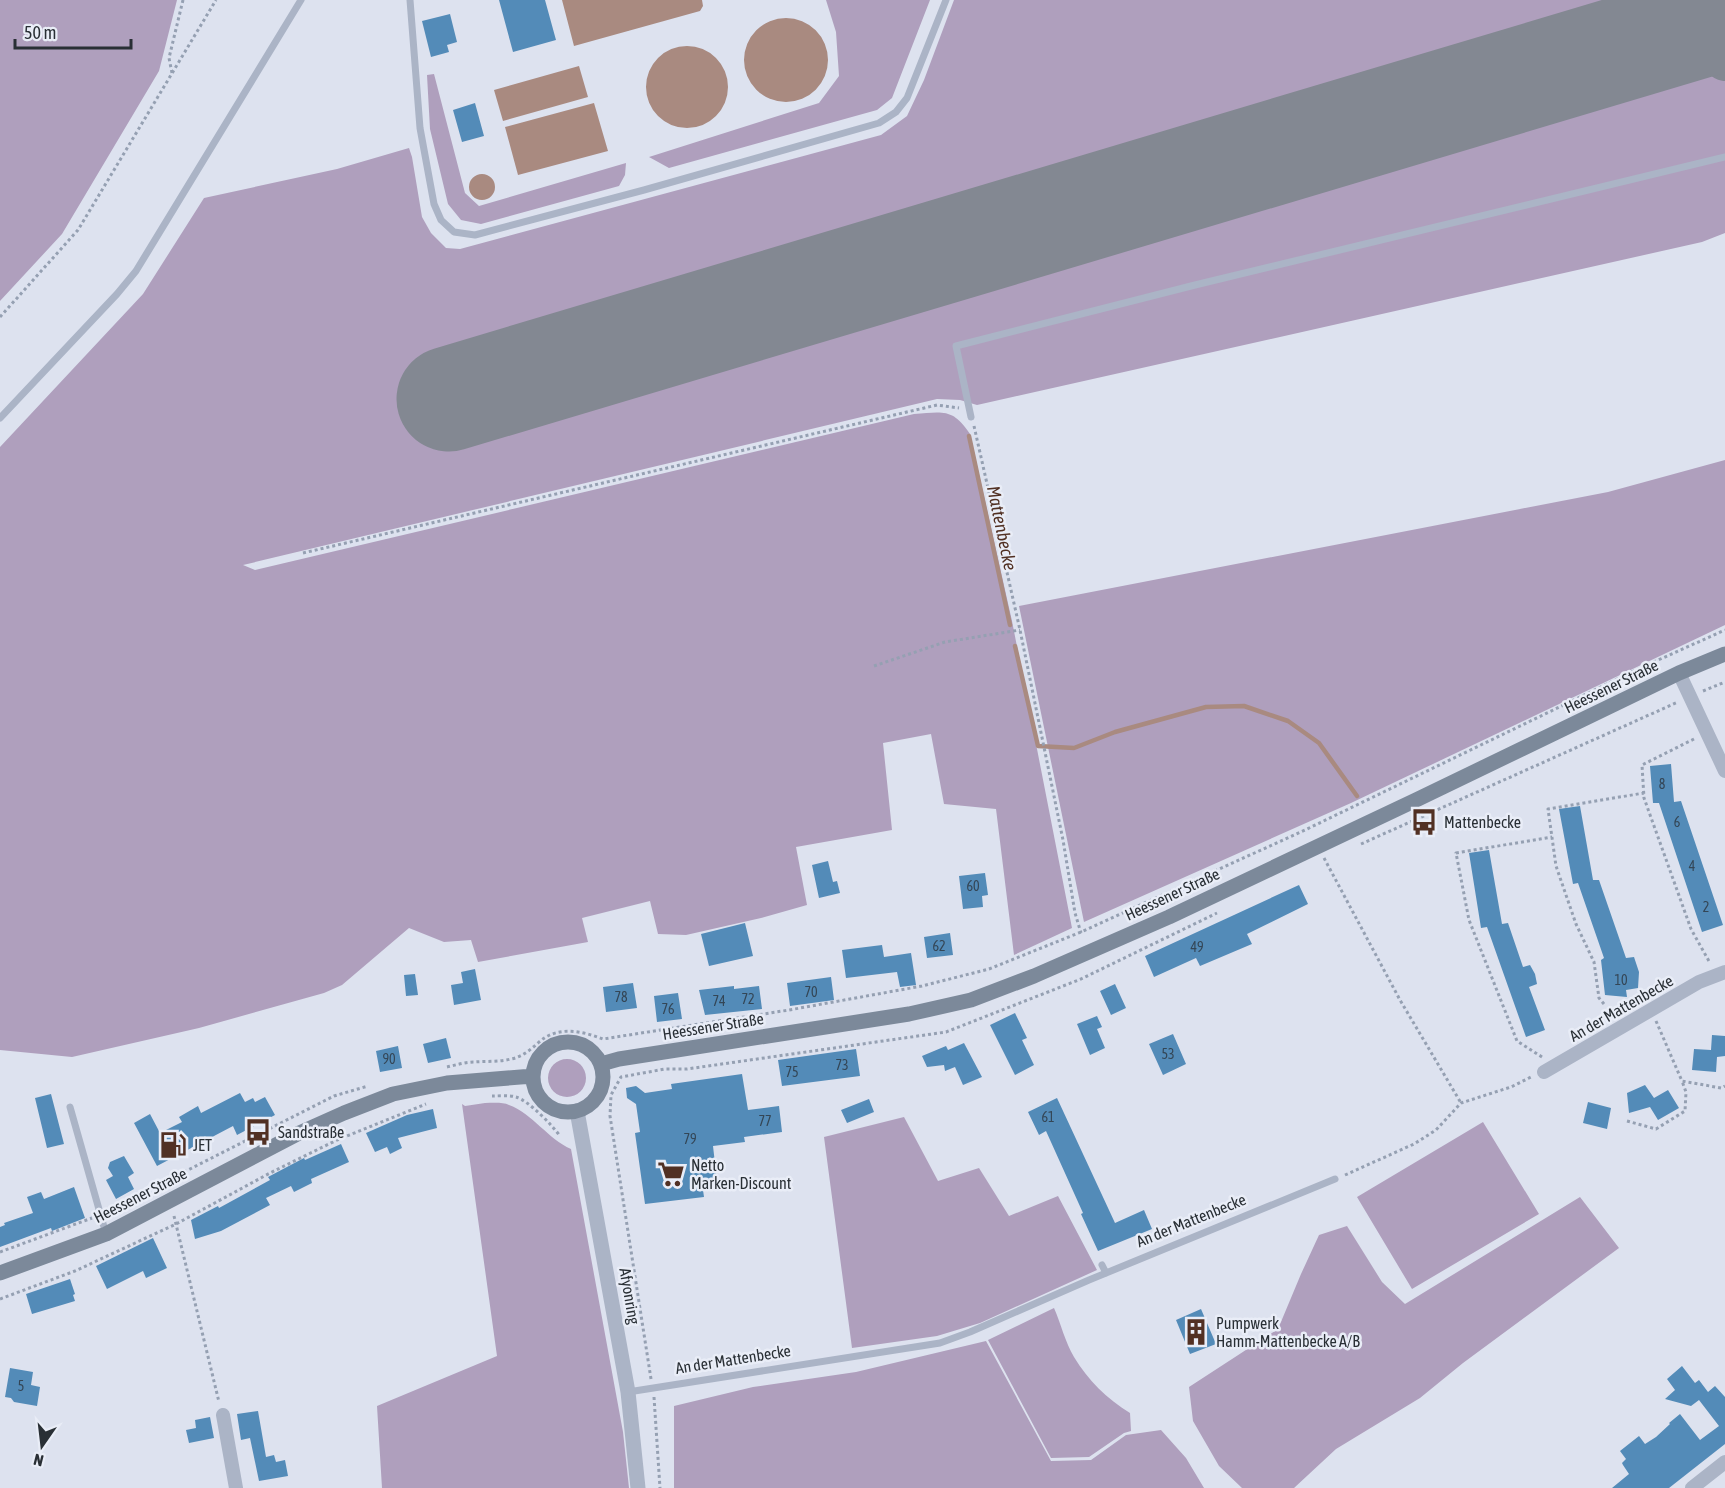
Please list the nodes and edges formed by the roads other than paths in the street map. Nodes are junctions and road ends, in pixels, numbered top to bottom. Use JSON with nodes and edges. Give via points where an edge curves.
{"nodes":[{"id":1,"x":301,"y":0,"type":"edge"},
{"id":2,"x":410,"y":0,"type":"edge"},
{"id":3,"x":946,"y":0,"type":"edge"},
{"id":4,"x":1725,"y":157,"type":"edge"},
{"id":5,"x":971,"y":417,"type":"road end"},
{"id":6,"x":0,"y":418,"type":"edge"},
{"id":7,"x":1725,"y":654,"type":"edge"},
{"id":8,"x":1679,"y":673,"type":"junction"},
{"id":9,"x":1725,"y":771,"type":"edge"},
{"id":10,"x":1721,"y":973,"type":"edge"},
{"id":11,"x":601,"y":1064,"type":"junction"},
{"id":12,"x":1550,"y":1069,"type":"road end"},
{"id":13,"x":533,"y":1076,"type":"junction"},
{"id":14,"x":70,"y":1107,"type":"dead end"},
{"id":15,"x":577,"y":1111,"type":"junction"},
{"id":16,"x":1335,"y":1179,"type":"road end"},
{"id":17,"x":106,"y":1234,"type":"junction"},
{"id":18,"x":1102,"y":1265,"type":"dead end"},
{"id":19,"x":0,"y":1273,"type":"edge"},
{"id":20,"x":1106,"y":1273,"type":"junction"},
{"id":21,"x":628,"y":1392,"type":"junction"},
{"id":22,"x":222,"y":1415,"type":"road end"},
{"id":23,"x":1725,"y":1462,"type":"edge"},
{"id":24,"x":236,"y":1488,"type":"edge"},
{"id":25,"x":638,"y":1488,"type":"edge"},
{"id":26,"x":1692,"y":1488,"type":"edge"}],
"edges":[{"from":1,"to":6,"type":"lane","via":[[136,271]]},
{"from":2,"to":3,"type":"lane","via":[[420,128],[434,204],[441,220],[454,232],[475,235],[879,123],[907,99]]},
{"from":4,"to":5,"type":"lane","via":[[956,346]]},
{"from":7,"to":8,"type":"main road","name":"Heessener Straße"},
{"from":8,"to":9,"type":"street"},
{"from":8,"to":11,"type":"main road","name":"Heessener Straße","via":[[1169,917],[971,1000]]},
{"from":10,"to":12,"type":"street","name":"An der Mattenbecke"},
{"from":11,"to":13,"type":"main road","via":[[585,1046],[562,1042],[542,1054]]},
{"from":11,"to":15,"type":"main road","via":[[602,1088],[588,1106]]},
{"from":13,"to":15,"type":"main road","via":[[538,1096],[546,1104],[555,1110]]},
{"from":13,"to":17,"type":"main road","name":"Heessener Straße","via":[[447,1083],[393,1094],[297,1134]]},
{"from":14,"to":17,"type":"lane"},
{"from":15,"to":21,"type":"street","name":"Afyonring"},
{"from":16,"to":20,"type":"lane","name":"An der Mattenbecke"},
{"from":17,"to":19,"type":"main road","name":"Heessener Straße"},
{"from":18,"to":20,"type":"lane"},
{"from":20,"to":21,"type":"lane","name":"An der Mattenbecke","via":[[940,1343]]},
{"from":21,"to":25,"type":"street","name":"Afyonring"},
{"from":22,"to":24,"type":"street"},
{"from":23,"to":26,"type":"street"}]}
